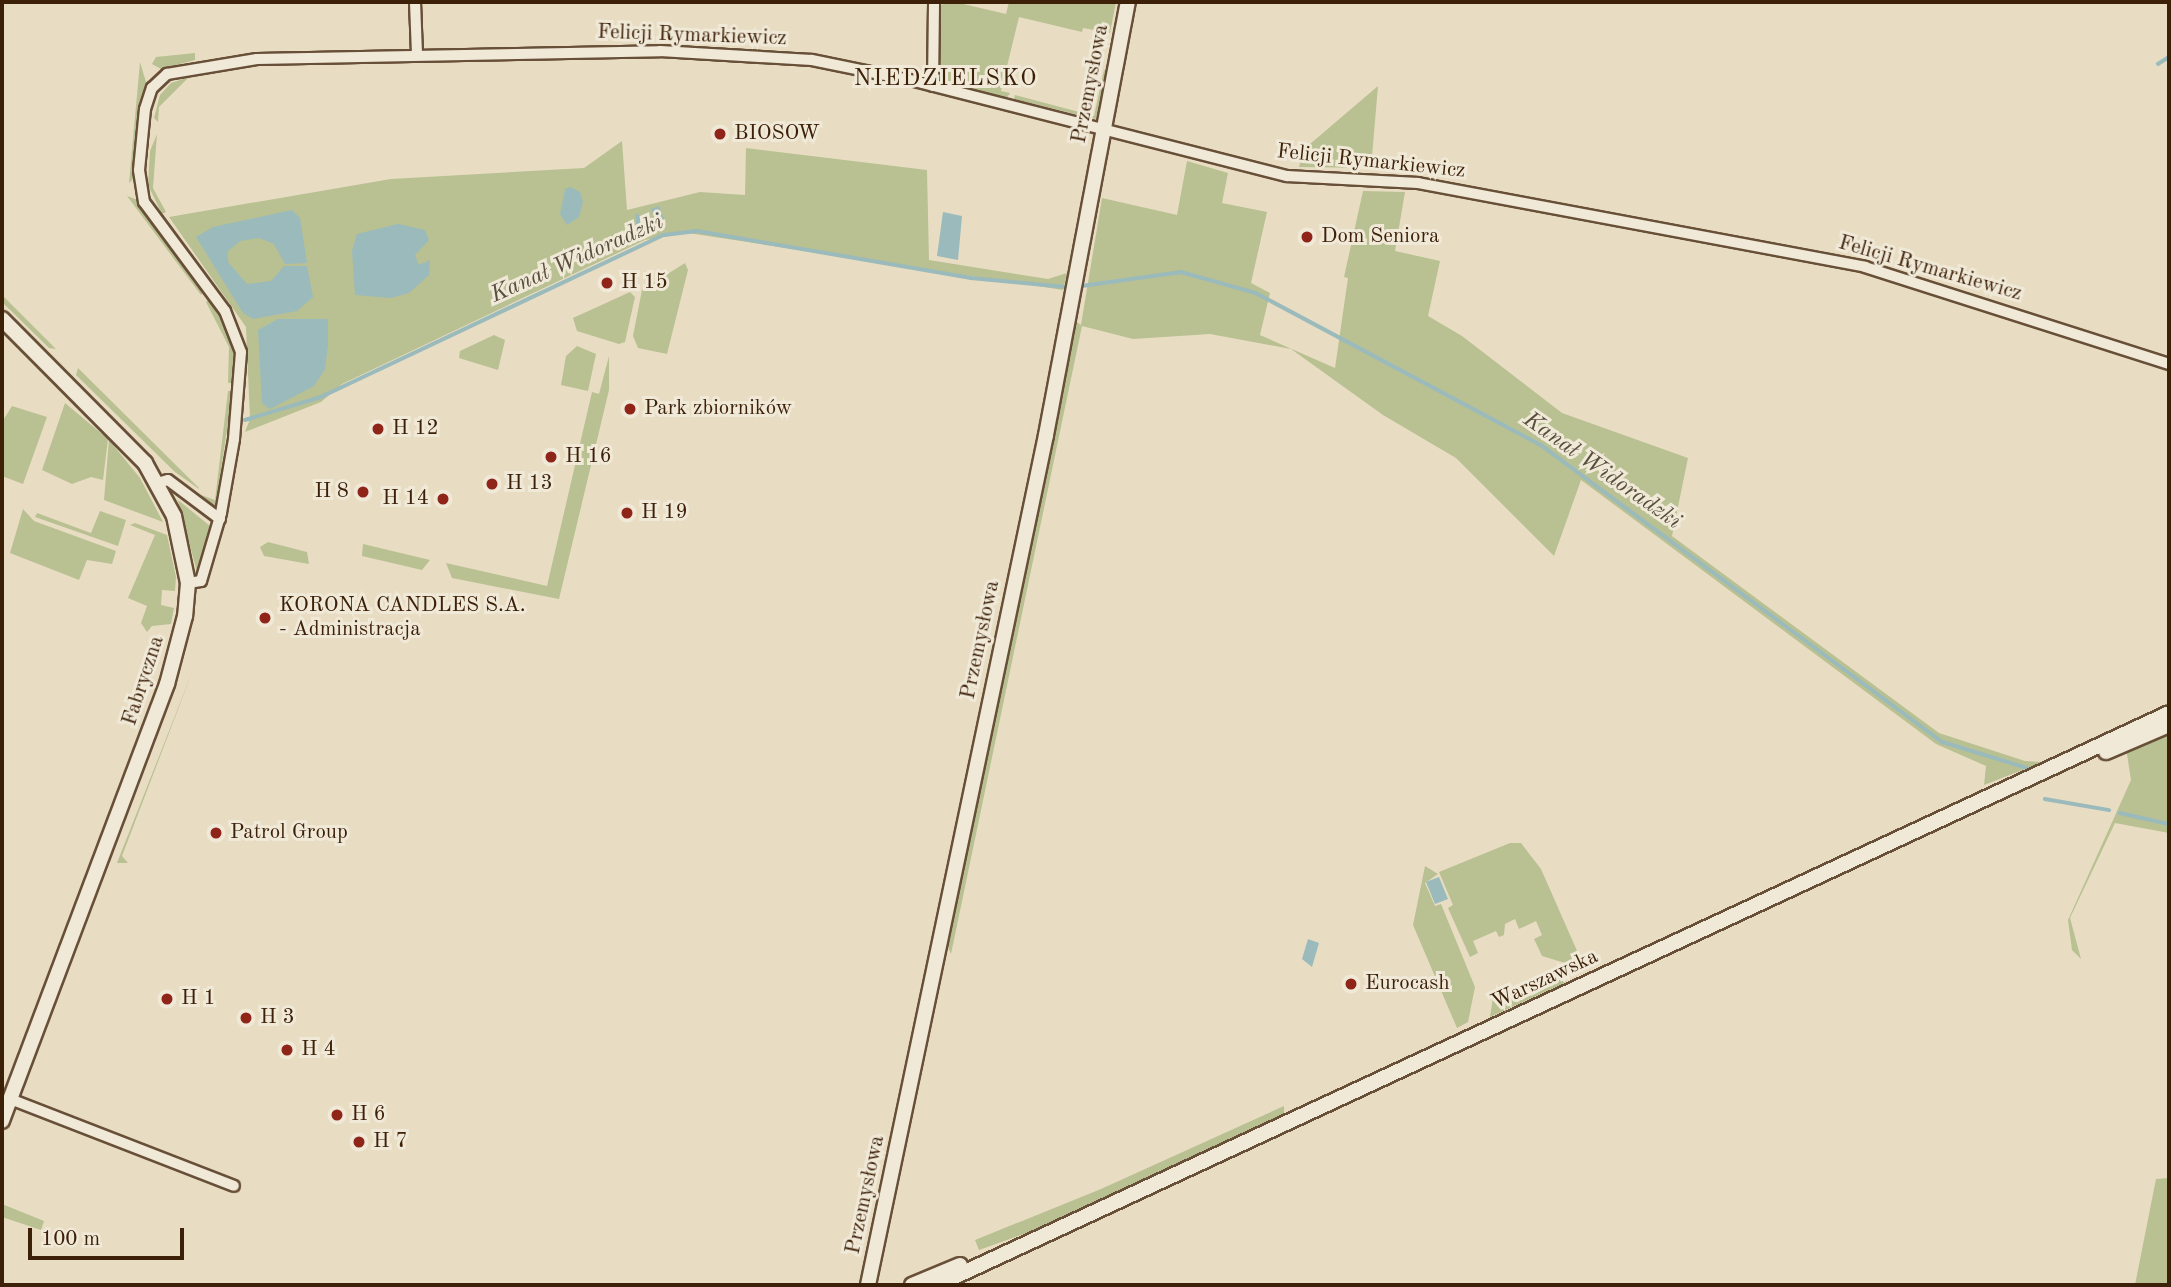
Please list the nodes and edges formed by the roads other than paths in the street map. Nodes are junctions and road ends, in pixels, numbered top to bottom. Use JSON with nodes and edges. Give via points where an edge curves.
{"nodes":[{"id":1,"x":415,"y":2,"type":"edge"},
{"id":2,"x":934,"y":2,"type":"edge"},
{"id":3,"x":1128,"y":2,"type":"edge"},
{"id":4,"x":417,"y":54,"type":"junction"},
{"id":5,"x":933,"y":86,"type":"junction"},
{"id":6,"x":1103,"y":128,"type":"junction"},
{"id":7,"x":2,"y":319,"type":"edge"},
{"id":8,"x":2169,"y":364,"type":"edge"},
{"id":9,"x":157,"y":483,"type":"junction"},
{"id":10,"x":219,"y":520,"type":"junction"},
{"id":11,"x":188,"y":583,"type":"junction"},
{"id":12,"x":2169,"y":713,"type":"edge"},
{"id":13,"x":2169,"y":725,"type":"edge"},
{"id":14,"x":2072,"y":762,"type":"junction"},
{"id":15,"x":10,"y":1099,"type":"junction"},
{"id":16,"x":2,"y":1121,"type":"edge"},
{"id":17,"x":234,"y":1185,"type":"dead end"},
{"id":18,"x":1037,"y":1236,"type":"junction"},
{"id":19,"x":868,"y":1285,"type":"edge"},
{"id":20,"x":912,"y":1285,"type":"edge"},
{"id":21,"x":937,"y":1285,"type":"edge"}],
"edges":[{"from":1,"to":4,"type":"street"},
{"from":2,"to":5,"type":"street"},
{"from":3,"to":6,"type":"street","name":"Przemysłowa"},
{"from":4,"to":5,"type":"street","name":"Felicji Rymarkiewicz","via":[[754,54],[850,67]]},
{"from":4,"to":10,"type":"street","name":"Felicji Rymarkiewicz","via":[[200,66],[167,74],[149,95],[139,170],[144,202],[225,311],[241,352],[234,439]]},
{"from":5,"to":6,"type":"street","name":"Felicji Rymarkiewicz"},
{"from":6,"to":8,"type":"street","name":"Felicji Rymarkiewicz","via":[[1287,176],[1418,183],[1865,267]]},
{"from":6,"to":19,"type":"street","name":"Przemysłowa","via":[[1043,448]]},
{"from":7,"to":9,"type":"street","name":"Fabryczna","via":[[124,438]]},
{"from":9,"to":10,"type":"street","via":[[168,480]]},
{"from":9,"to":11,"type":"street","name":"Fabryczna","via":[[176,524]]},
{"from":10,"to":11,"type":"street","name":"Felicji Rymarkiewicz","via":[[201,581]]},
{"from":11,"to":15,"type":"street","name":"Fabryczna","via":[[185,616],[167,684]]},
{"from":12,"to":14,"type":"street","name":"Warszawska"},
{"from":13,"to":14,"type":"street","name":"Warszawska"},
{"from":14,"to":18,"type":"street","name":"Warszawska"},
{"from":15,"to":16,"type":"street","name":"Fabryczna"},
{"from":15,"to":17,"type":"street"},
{"from":18,"to":20,"type":"street","name":"Warszawska"},
{"from":18,"to":21,"type":"street","name":"Warszawska"}]}
